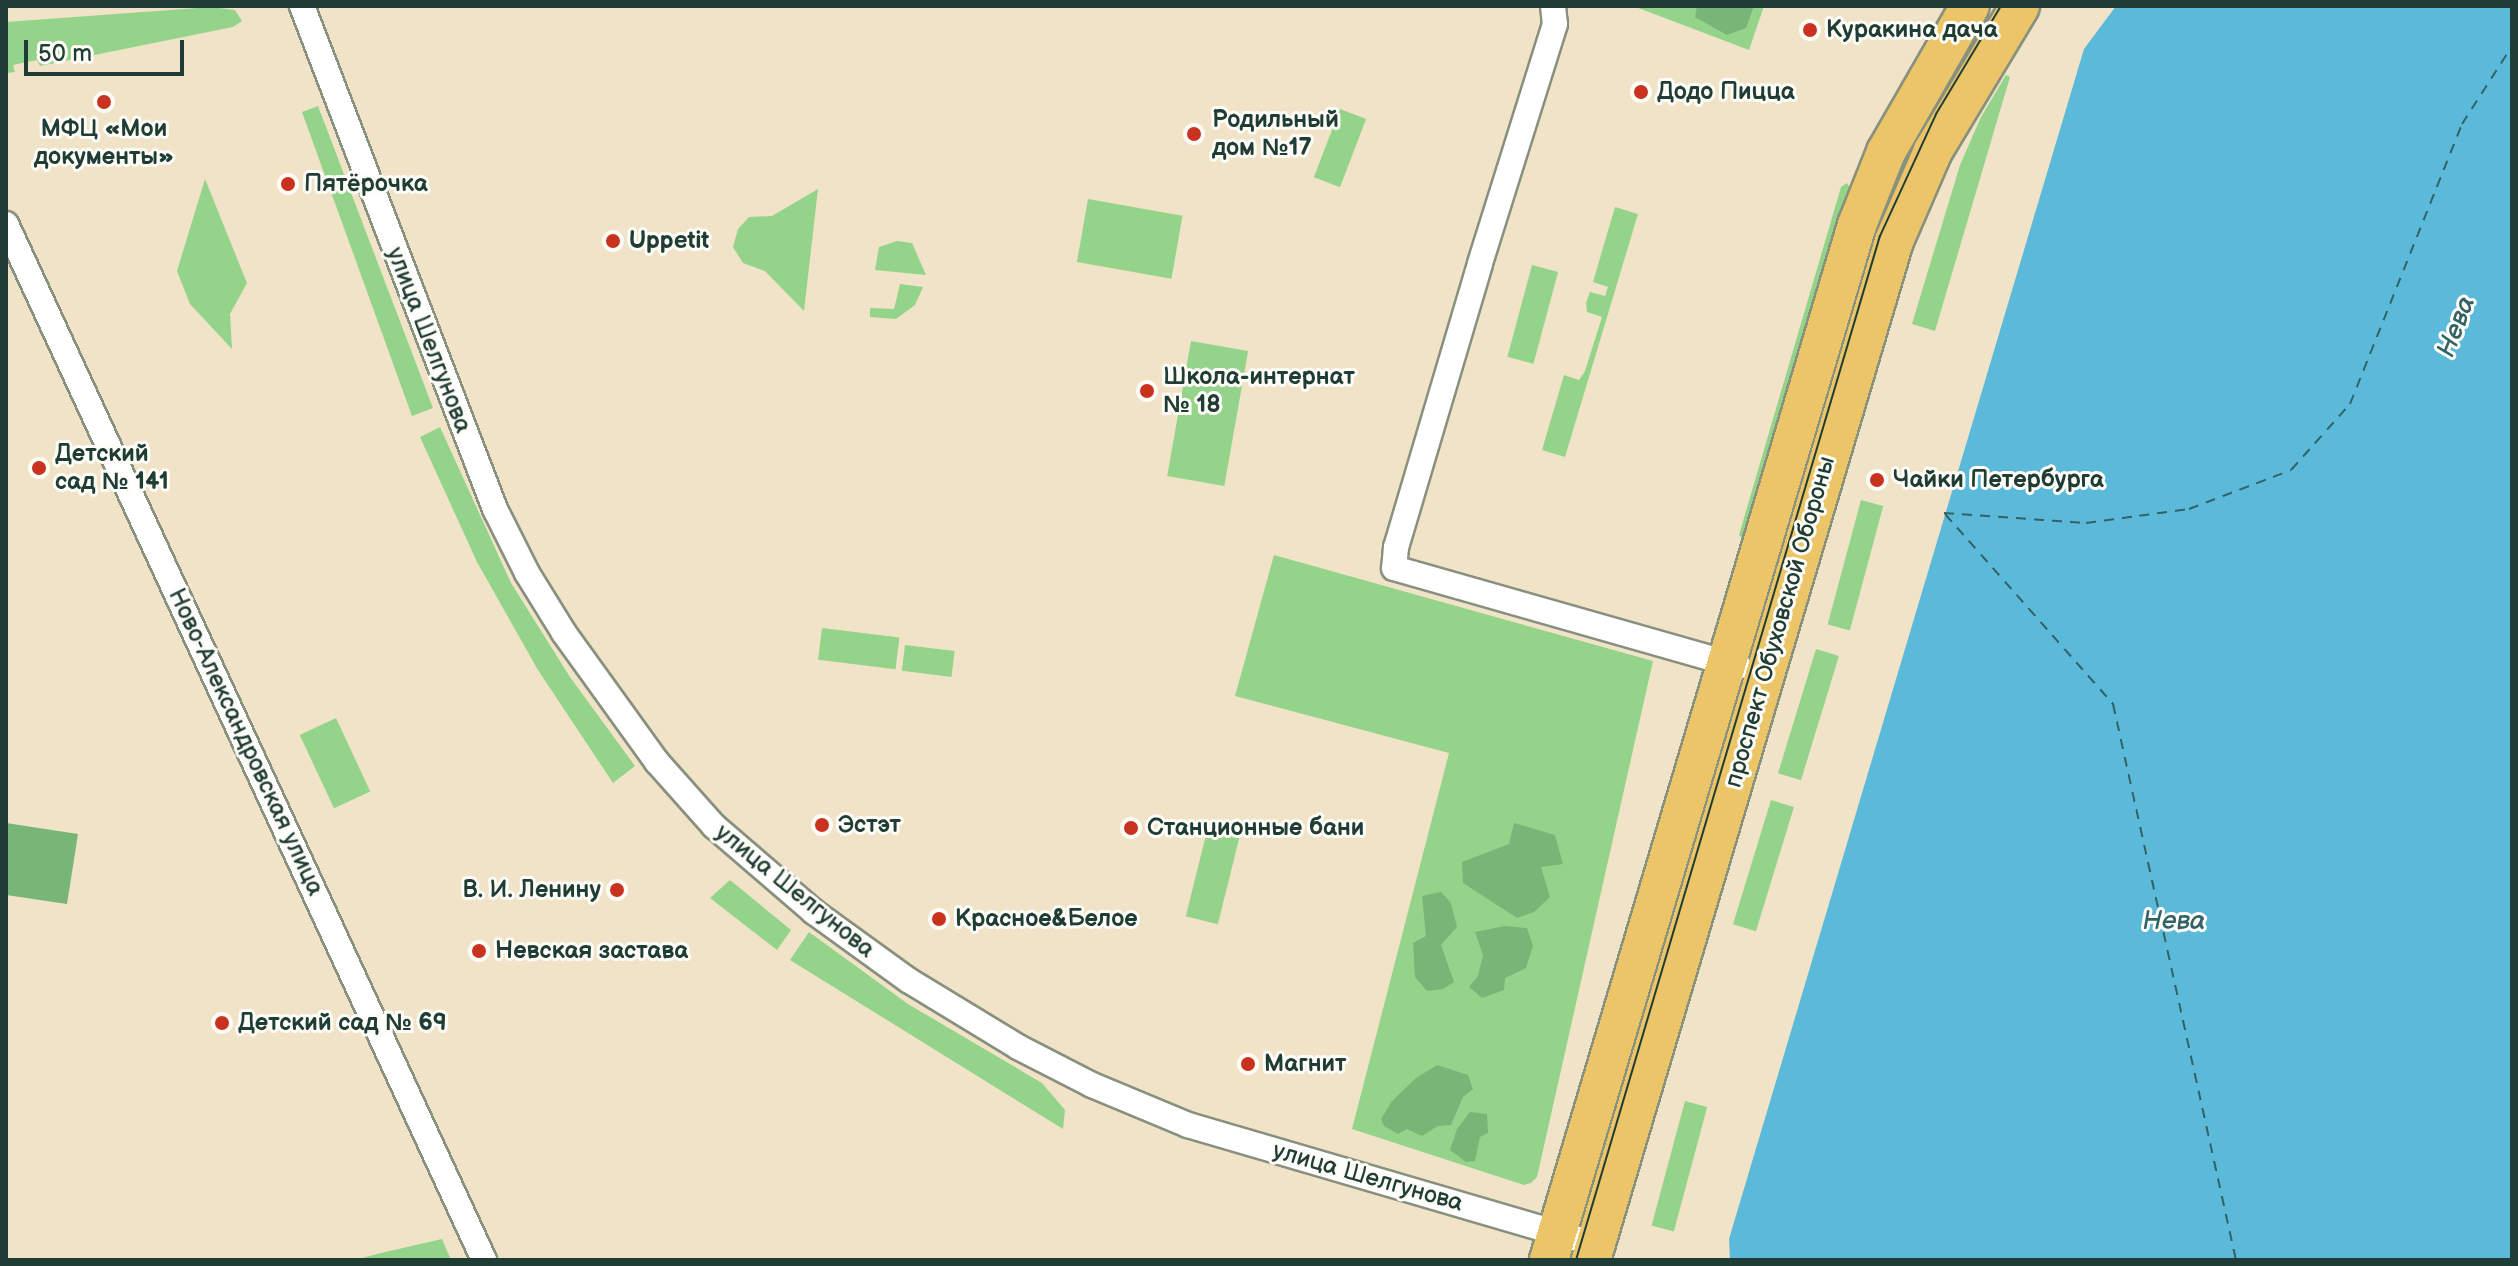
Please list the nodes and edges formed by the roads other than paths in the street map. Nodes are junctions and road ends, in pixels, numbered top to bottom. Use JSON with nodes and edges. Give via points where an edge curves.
{"nodes":[{"id":1,"x":302,"y":6,"type":"edge"},
{"id":2,"x":1970,"y":6,"type":"edge"},
{"id":3,"x":2020,"y":6,"type":"edge"},
{"id":4,"x":1554,"y":7,"type":"edge"},
{"id":5,"x":6,"y":224,"type":"edge"},
{"id":6,"x":1726,"y":662,"type":"junction"},
{"id":7,"x":1765,"y":674,"type":"junction"},
{"id":8,"x":1553,"y":1246,"type":"edge"},
{"id":9,"x":1593,"y":1252,"type":"edge"},
{"id":10,"x":484,"y":1260,"type":"edge"}],
"edges":[{"from":1,"to":8,"type":"street","name":"улица Шелгунова","via":[[495,509],[527,573],[657,762],[714,826],[814,912],[908,980],[1092,1085],[1188,1125]]},
{"from":2,"to":6,"type":"main road","name":"проспект Обуховской Обороны","via":[[1893,139],[1857,225]]},
{"from":3,"to":7,"type":"main road","name":"проспект Обуховской Обороны","via":[[1933,151],[1894,241]]},
{"from":4,"to":6,"type":"street","via":[[1555,24],[1396,547],[1394,568]]},
{"from":5,"to":10,"type":"street","name":"Ново-Александровская улица"},
{"from":6,"to":7,"type":"street"},
{"from":6,"to":8,"type":"main road","name":"проспект Обуховской Обороны"},
{"from":7,"to":9,"type":"main road","name":"проспект Обуховской Обороны"},
{"from":8,"to":9,"type":"street","name":"улица Шелгунова"}]}
